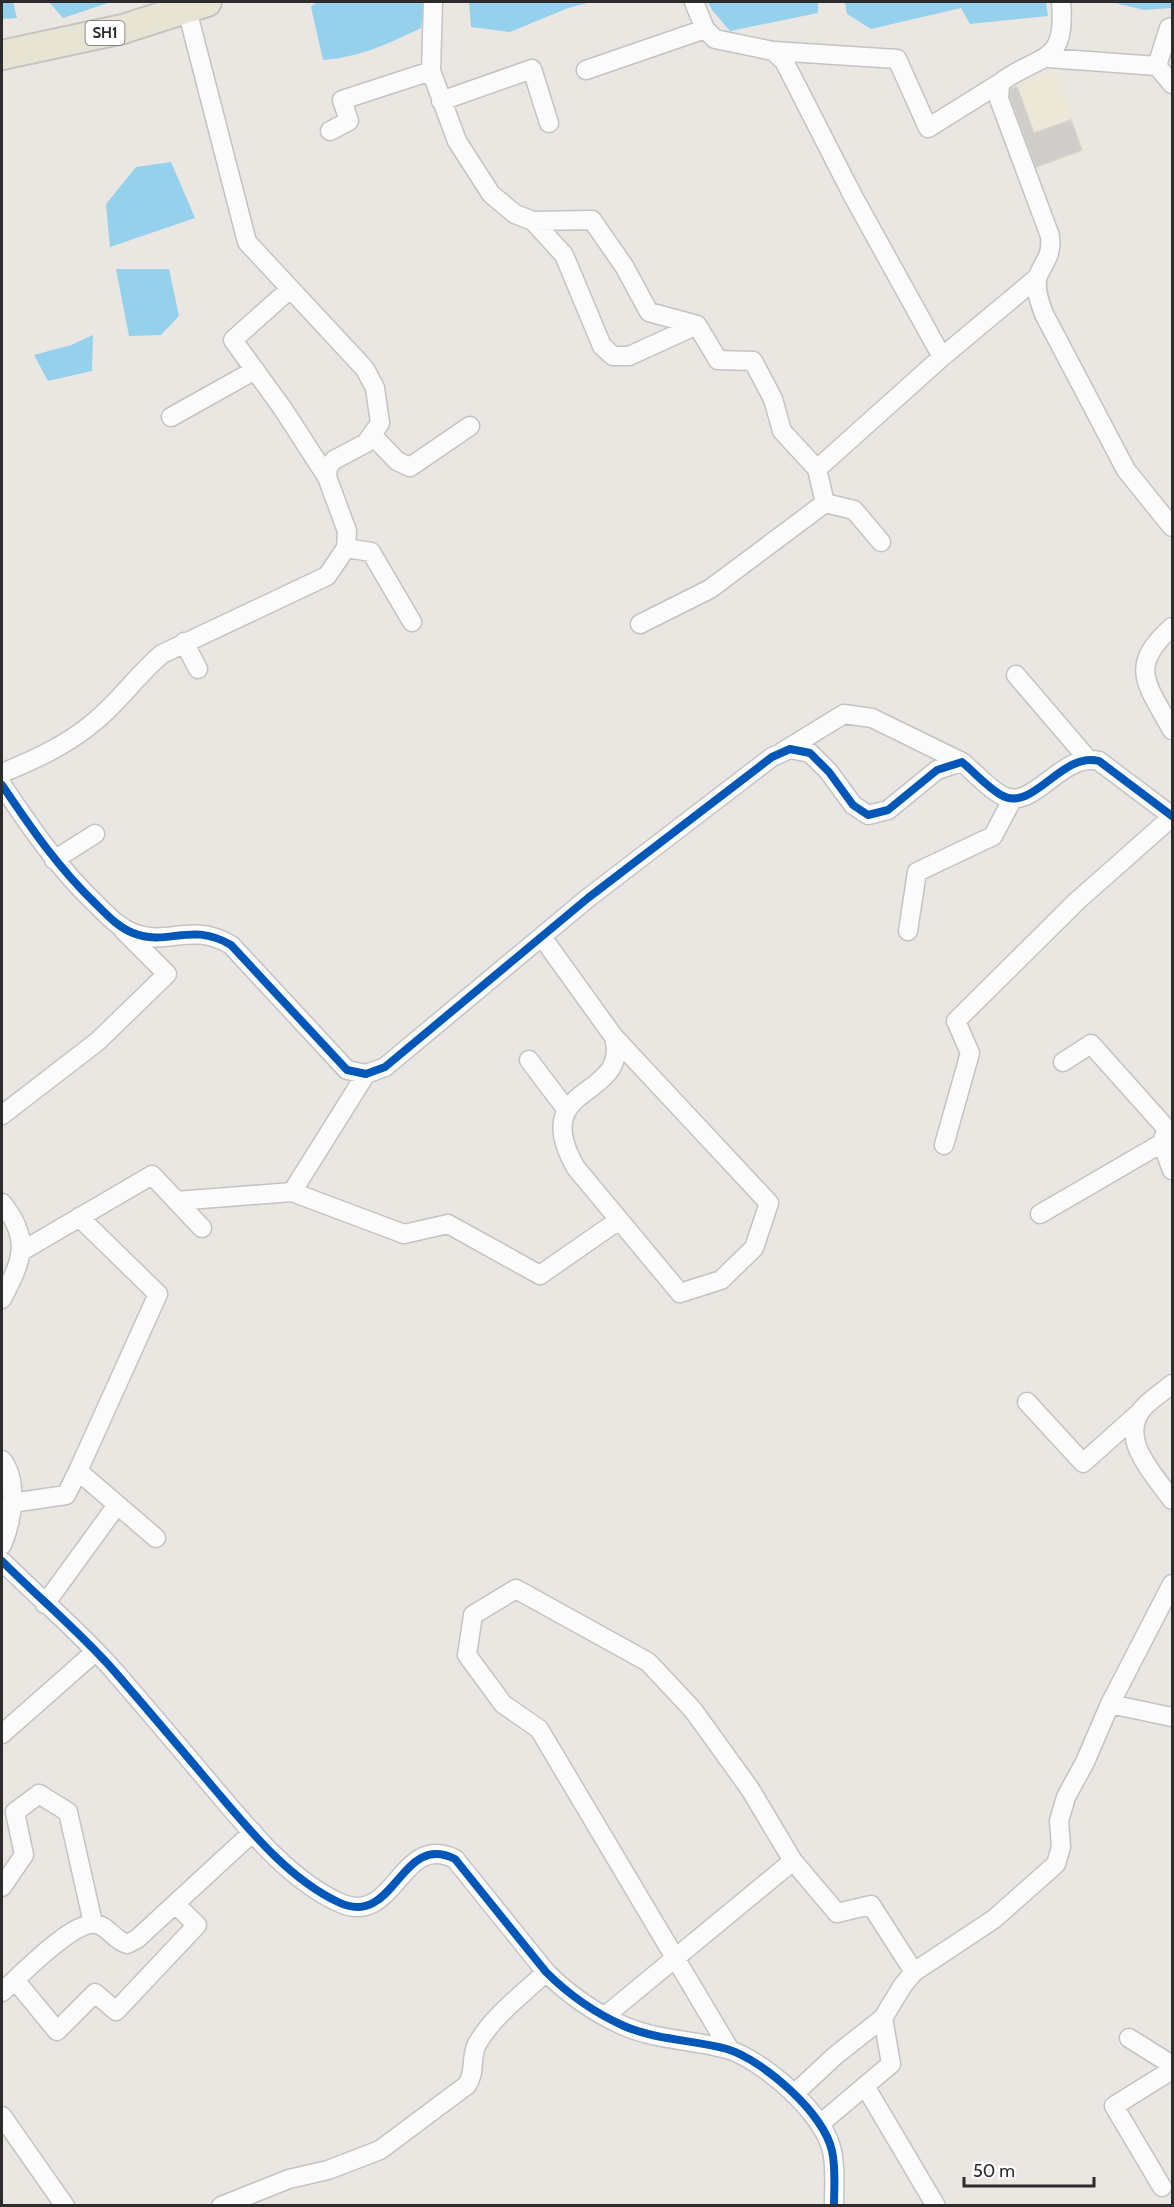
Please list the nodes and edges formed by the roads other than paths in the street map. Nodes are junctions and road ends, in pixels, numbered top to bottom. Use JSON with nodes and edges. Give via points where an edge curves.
{"nodes":[{"id":1,"x":433,"y":2,"type":"edge"},
{"id":2,"x":694,"y":2,"type":"edge"},
{"id":3,"x":1061,"y":2,"type":"edge"},
{"id":4,"x":193,"y":4,"type":"edge"},
{"id":5,"x":1173,"y":27,"type":"edge"},
{"id":6,"x":705,"y":29,"type":"junction"},
{"id":7,"x":773,"y":51,"type":"junction"},
{"id":8,"x":2,"y":55,"type":"edge"},
{"id":9,"x":1048,"y":58,"type":"junction"},
{"id":10,"x":1157,"y":66,"type":"junction"},
{"id":11,"x":586,"y":70,"type":"dead end"},
{"id":12,"x":430,"y":71,"type":"junction"},
{"id":13,"x":1000,"y":83,"type":"junction"},
{"id":14,"x":1173,"y":84,"type":"edge"},
{"id":15,"x":441,"y":100,"type":"junction"},
{"id":16,"x":549,"y":123,"type":"dead end"},
{"id":17,"x":330,"y":131,"type":"dead end"},
{"id":18,"x":533,"y":221,"type":"junction"},
{"id":19,"x":1038,"y":277,"type":"junction"},
{"id":20,"x":290,"y":289,"type":"junction"},
{"id":21,"x":697,"y":325,"type":"junction"},
{"id":22,"x":942,"y":357,"type":"junction"},
{"id":23,"x":255,"y":370,"type":"junction"},
{"id":24,"x":171,"y":417,"type":"dead end"},
{"id":25,"x":470,"y":426,"type":"dead end"},
{"id":26,"x":373,"y":436,"type":"junction"},
{"id":27,"x":817,"y":469,"type":"junction"},
{"id":28,"x":327,"y":477,"type":"junction"},
{"id":29,"x":825,"y":502,"type":"junction"},
{"id":30,"x":1173,"y":527,"type":"edge"},
{"id":31,"x":881,"y":542,"type":"dead end"},
{"id":32,"x":345,"y":548,"type":"junction"},
{"id":33,"x":412,"y":622,"type":"dead end"},
{"id":34,"x":640,"y":624,"type":"dead end"},
{"id":35,"x":1173,"y":627,"type":"edge"},
{"id":36,"x":184,"y":642,"type":"junction"},
{"id":37,"x":198,"y":669,"type":"dead end"},
{"id":38,"x":1016,"y":675,"type":"dead end"},
{"id":39,"x":1171,"y":724,"type":"edge"},
{"id":40,"x":772,"y":757,"type":"junction"},
{"id":41,"x":1087,"y":758,"type":"junction"},
{"id":42,"x":962,"y":762,"type":"junction"},
{"id":43,"x":2,"y":773,"type":"edge"},
{"id":44,"x":2,"y":786,"type":"edge"},
{"id":45,"x":1012,"y":800,"type":"junction"},
{"id":46,"x":1173,"y":816,"type":"edge"},
{"id":47,"x":95,"y":834,"type":"dead end"},
{"id":48,"x":54,"y":860,"type":"junction"},
{"id":49,"x":115,"y":923,"type":"junction"},
{"id":50,"x":908,"y":931,"type":"dead end"},
{"id":51,"x":542,"y":937,"type":"junction"},
{"id":52,"x":614,"y":1036,"type":"junction"},
{"id":53,"x":529,"y":1060,"type":"dead end"},
{"id":54,"x":1063,"y":1062,"type":"dead end"},
{"id":55,"x":366,"y":1074,"type":"junction"},
{"id":56,"x":566,"y":1109,"type":"junction"},
{"id":57,"x":2,"y":1115,"type":"edge"},
{"id":58,"x":1167,"y":1130,"type":"edge"},
{"id":59,"x":944,"y":1145,"type":"dead end"},
{"id":60,"x":1173,"y":1170,"type":"edge"},
{"id":61,"x":292,"y":1192,"type":"junction"},
{"id":62,"x":176,"y":1201,"type":"junction"},
{"id":63,"x":2,"y":1203,"type":"edge"},
{"id":64,"x":1040,"y":1214,"type":"dead end"},
{"id":65,"x":79,"y":1217,"type":"junction"},
{"id":66,"x":619,"y":1220,"type":"junction"},
{"id":67,"x":202,"y":1228,"type":"dead end"},
{"id":68,"x":22,"y":1251,"type":"junction"},
{"id":69,"x":2,"y":1299,"type":"edge"},
{"id":70,"x":1173,"y":1384,"type":"edge"},
{"id":71,"x":1027,"y":1402,"type":"dead end"},
{"id":72,"x":1140,"y":1412,"type":"junction"},
{"id":73,"x":2,"y":1460,"type":"edge"},
{"id":74,"x":78,"y":1471,"type":"junction"},
{"id":75,"x":1173,"y":1500,"type":"edge"},
{"id":76,"x":12,"y":1503,"type":"junction"},
{"id":77,"x":117,"y":1505,"type":"junction"},
{"id":78,"x":156,"y":1538,"type":"dead end"},
{"id":79,"x":2,"y":1545,"type":"edge"},
{"id":80,"x":2,"y":1561,"type":"edge"},
{"id":81,"x":1173,"y":1584,"type":"edge"},
{"id":82,"x":45,"y":1604,"type":"junction"},
{"id":83,"x":95,"y":1652,"type":"junction"},
{"id":84,"x":1110,"y":1704,"type":"junction"},
{"id":85,"x":1173,"y":1717,"type":"edge"},
{"id":86,"x":2,"y":1734,"type":"edge"},
{"id":87,"x":253,"y":1832,"type":"junction"},
{"id":88,"x":793,"y":1861,"type":"junction"},
{"id":89,"x":2,"y":1887,"type":"edge"},
{"id":90,"x":175,"y":1904,"type":"junction"},
{"id":91,"x":93,"y":1923,"type":"junction"},
{"id":92,"x":675,"y":1958,"type":"junction"},
{"id":93,"x":546,"y":1972,"type":"junction"},
{"id":94,"x":914,"y":1972,"type":"junction"},
{"id":95,"x":8,"y":1986,"type":"edge"},
{"id":96,"x":605,"y":2016,"type":"junction"},
{"id":97,"x":883,"y":2018,"type":"junction"},
{"id":98,"x":1130,"y":2038,"type":"dead end"},
{"id":99,"x":730,"y":2050,"type":"junction"},
{"id":100,"x":1173,"y":2068,"type":"edge"},
{"id":101,"x":865,"y":2086,"type":"junction"},
{"id":102,"x":794,"y":2094,"type":"junction"},
{"id":103,"x":2,"y":2116,"type":"edge"},
{"id":104,"x":820,"y":2124,"type":"junction"},
{"id":105,"x":1162,"y":2187,"type":"dead end"},
{"id":106,"x":65,"y":2205,"type":"edge"},
{"id":107,"x":221,"y":2205,"type":"edge"},
{"id":108,"x":834,"y":2205,"type":"edge"},
{"id":109,"x":936,"y":2205,"type":"edge"}],
"edges":[{"from":1,"to":12,"type":"street"},
{"from":2,"to":6,"type":"street"},
{"from":3,"to":9,"type":"street","via":[[1061,29]]},
{"from":4,"to":8,"type":"main road","number":"SH1","via":[[123,29]]},
{"from":4,"to":20,"type":"street","via":[[242,229],[248,242]]},
{"from":5,"to":10,"type":"street","via":[[1169,28]]},
{"from":6,"to":7,"type":"street","via":[[715,39]]},
{"from":6,"to":11,"type":"street"},
{"from":7,"to":13,"type":"street","via":[[897,58],[928,128]]},
{"from":7,"to":22,"type":"street","via":[[784,61]]},
{"from":9,"to":10,"type":"street"},
{"from":9,"to":13,"type":"street"},
{"from":10,"to":14,"type":"street"},
{"from":12,"to":15,"type":"street"},
{"from":12,"to":17,"type":"street","via":[[342,100],[349,121]]},
{"from":13,"to":19,"type":"street","via":[[999,99],[1050,236],[1050,257]]},
{"from":15,"to":16,"type":"street","via":[[532,69]]},
{"from":15,"to":18,"type":"street","via":[[457,141],[491,194],[514,214]]},
{"from":18,"to":21,"type":"street","via":[[592,220],[649,312]]},
{"from":18,"to":21,"type":"street","via":[[564,255],[602,346],[613,356],[629,356]]},
{"from":19,"to":22,"type":"street"},
{"from":19,"to":30,"type":"street","via":[[1038,297],[1044,314],[1126,470]]},
{"from":20,"to":23,"type":"street","via":[[233,340]]},
{"from":20,"to":26,"type":"street","via":[[365,369],[380,410],[380,423]]},
{"from":21,"to":27,"type":"street","via":[[718,360],[753,361],[772,399],[782,431]]},
{"from":22,"to":27,"type":"street"},
{"from":23,"to":24,"type":"street"},
{"from":23,"to":28,"type":"street"},
{"from":25,"to":26,"type":"street","via":[[410,467],[397,461]]},
{"from":26,"to":28,"type":"street","via":[[334,460]]},
{"from":27,"to":29,"type":"street"},
{"from":28,"to":32,"type":"street","via":[[347,531]]},
{"from":29,"to":31,"type":"street","via":[[855,510]]},
{"from":29,"to":34,"type":"street","via":[[710,589]]},
{"from":32,"to":33,"type":"street","via":[[371,552]]},
{"from":32,"to":36,"type":"street","via":[[339,562],[320,581]]},
{"from":35,"to":39,"type":"street","via":[[1146,656],[1145,674]]},
{"from":36,"to":37,"type":"street"},
{"from":36,"to":43,"type":"street","via":[[141,671],[69,741]]},
{"from":38,"to":41,"type":"street"},
{"from":40,"to":42,"type":"street","via":[[844,714],[872,718]]},
{"from":40,"to":42,"type":"street","via":[[790,749],[810,753],[853,806],[868,815],[888,810],[937,770]]},
{"from":40,"to":51,"type":"street"},
{"from":41,"to":45,"type":"street","via":[[1024,797]]},
{"from":41,"to":46,"type":"street","via":[[1099,762]]},
{"from":42,"to":45,"type":"street","via":[[1000,795]]},
{"from":44,"to":48,"type":"street"},
{"from":45,"to":50,"type":"street","via":[[993,836],[917,872]]},
{"from":46,"to":59,"type":"street","via":[[1077,901],[956,1021],[970,1053]]},
{"from":47,"to":48,"type":"street"},
{"from":48,"to":49,"type":"street"},
{"from":49,"to":55,"type":"street","via":[[133,933],[154,937],[214,935],[231,945],[347,1070]]},
{"from":49,"to":57,"type":"street","via":[[167,974],[98,1041]]},
{"from":51,"to":52,"type":"street"},
{"from":51,"to":55,"type":"street","via":[[385,1067]]},
{"from":52,"to":56,"type":"street","via":[[618,1052],[613,1068]]},
{"from":52,"to":66,"type":"street","via":[[769,1203],[754,1248],[721,1280],[680,1293]]},
{"from":53,"to":56,"type":"street"},
{"from":54,"to":58,"type":"street","via":[[1091,1044]]},
{"from":55,"to":61,"type":"street"},
{"from":56,"to":66,"type":"street","via":[[560,1132],[564,1148]]},
{"from":58,"to":60,"type":"street"},
{"from":58,"to":64,"type":"street"},
{"from":61,"to":62,"type":"street"},
{"from":61,"to":66,"type":"street","via":[[404,1234],[448,1224],[540,1275]]},
{"from":62,"to":65,"type":"street","via":[[152,1175]]},
{"from":62,"to":67,"type":"street"},
{"from":63,"to":68,"type":"street","via":[[21,1234]]},
{"from":65,"to":68,"type":"street"},
{"from":65,"to":74,"type":"street","via":[[158,1294]]},
{"from":68,"to":69,"type":"street"},
{"from":70,"to":72,"type":"street"},
{"from":71,"to":72,"type":"street","via":[[1083,1463]]},
{"from":72,"to":75,"type":"street","via":[[1134,1432],[1139,1453]]},
{"from":73,"to":76,"type":"street","via":[[8,1468]]},
{"from":74,"to":76,"type":"street","via":[[66,1495]]},
{"from":74,"to":77,"type":"street"},
{"from":76,"to":79,"type":"street"},
{"from":77,"to":78,"type":"street"},
{"from":77,"to":82,"type":"street"},
{"from":80,"to":82,"type":"street"},
{"from":81,"to":84,"type":"street"},
{"from":82,"to":83,"type":"street"},
{"from":83,"to":86,"type":"street"},
{"from":83,"to":87,"type":"street"},
{"from":84,"to":85,"type":"street"},
{"from":84,"to":94,"type":"street","via":[[1086,1762],[1066,1797],[1059,1821],[1061,1847],[1056,1864],[994,1919]]},
{"from":87,"to":90,"type":"street"},
{"from":87,"to":93,"type":"street","via":[[317,1891],[340,1904],[363,1908],[378,1901],[428,1853],[441,1852],[455,1859]]},
{"from":88,"to":92,"type":"street"},
{"from":88,"to":92,"type":"street","via":[[750,1789],[693,1710],[648,1662],[516,1589],[473,1615],[467,1656],[503,1704],[539,1729]]},
{"from":88,"to":94,"type":"street","via":[[837,1913],[871,1905]]},
{"from":89,"to":91,"type":"street","via":[[24,1855],[15,1812],[39,1794],[68,1812]]},
{"from":90,"to":91,"type":"street","via":[[127,1944]]},
{"from":90,"to":95,"type":"street","via":[[197,1925],[116,2011],[95,1993],[57,2031]]},
{"from":91,"to":95,"type":"street","via":[[75,1930]]},
{"from":92,"to":96,"type":"street"},
{"from":92,"to":99,"type":"street"},
{"from":93,"to":96,"type":"street","via":[[562,1988]]},
{"from":93,"to":107,"type":"street","via":[[476,2046],[467,2085],[380,2150]]},
{"from":94,"to":97,"type":"street"},
{"from":96,"to":99,"type":"street","via":[[626,2027]]},
{"from":97,"to":101,"type":"street","via":[[891,2064]]},
{"from":97,"to":102,"type":"street"},
{"from":98,"to":100,"type":"street"},
{"from":99,"to":102,"type":"street","via":[[763,2069]]},
{"from":100,"to":105,"type":"street","via":[[1114,2106]]},
{"from":101,"to":104,"type":"street"},
{"from":101,"to":109,"type":"street"},
{"from":102,"to":104,"type":"street"},
{"from":103,"to":106,"type":"street"},
{"from":104,"to":108,"type":"street","via":[[832,2148]]}]}
